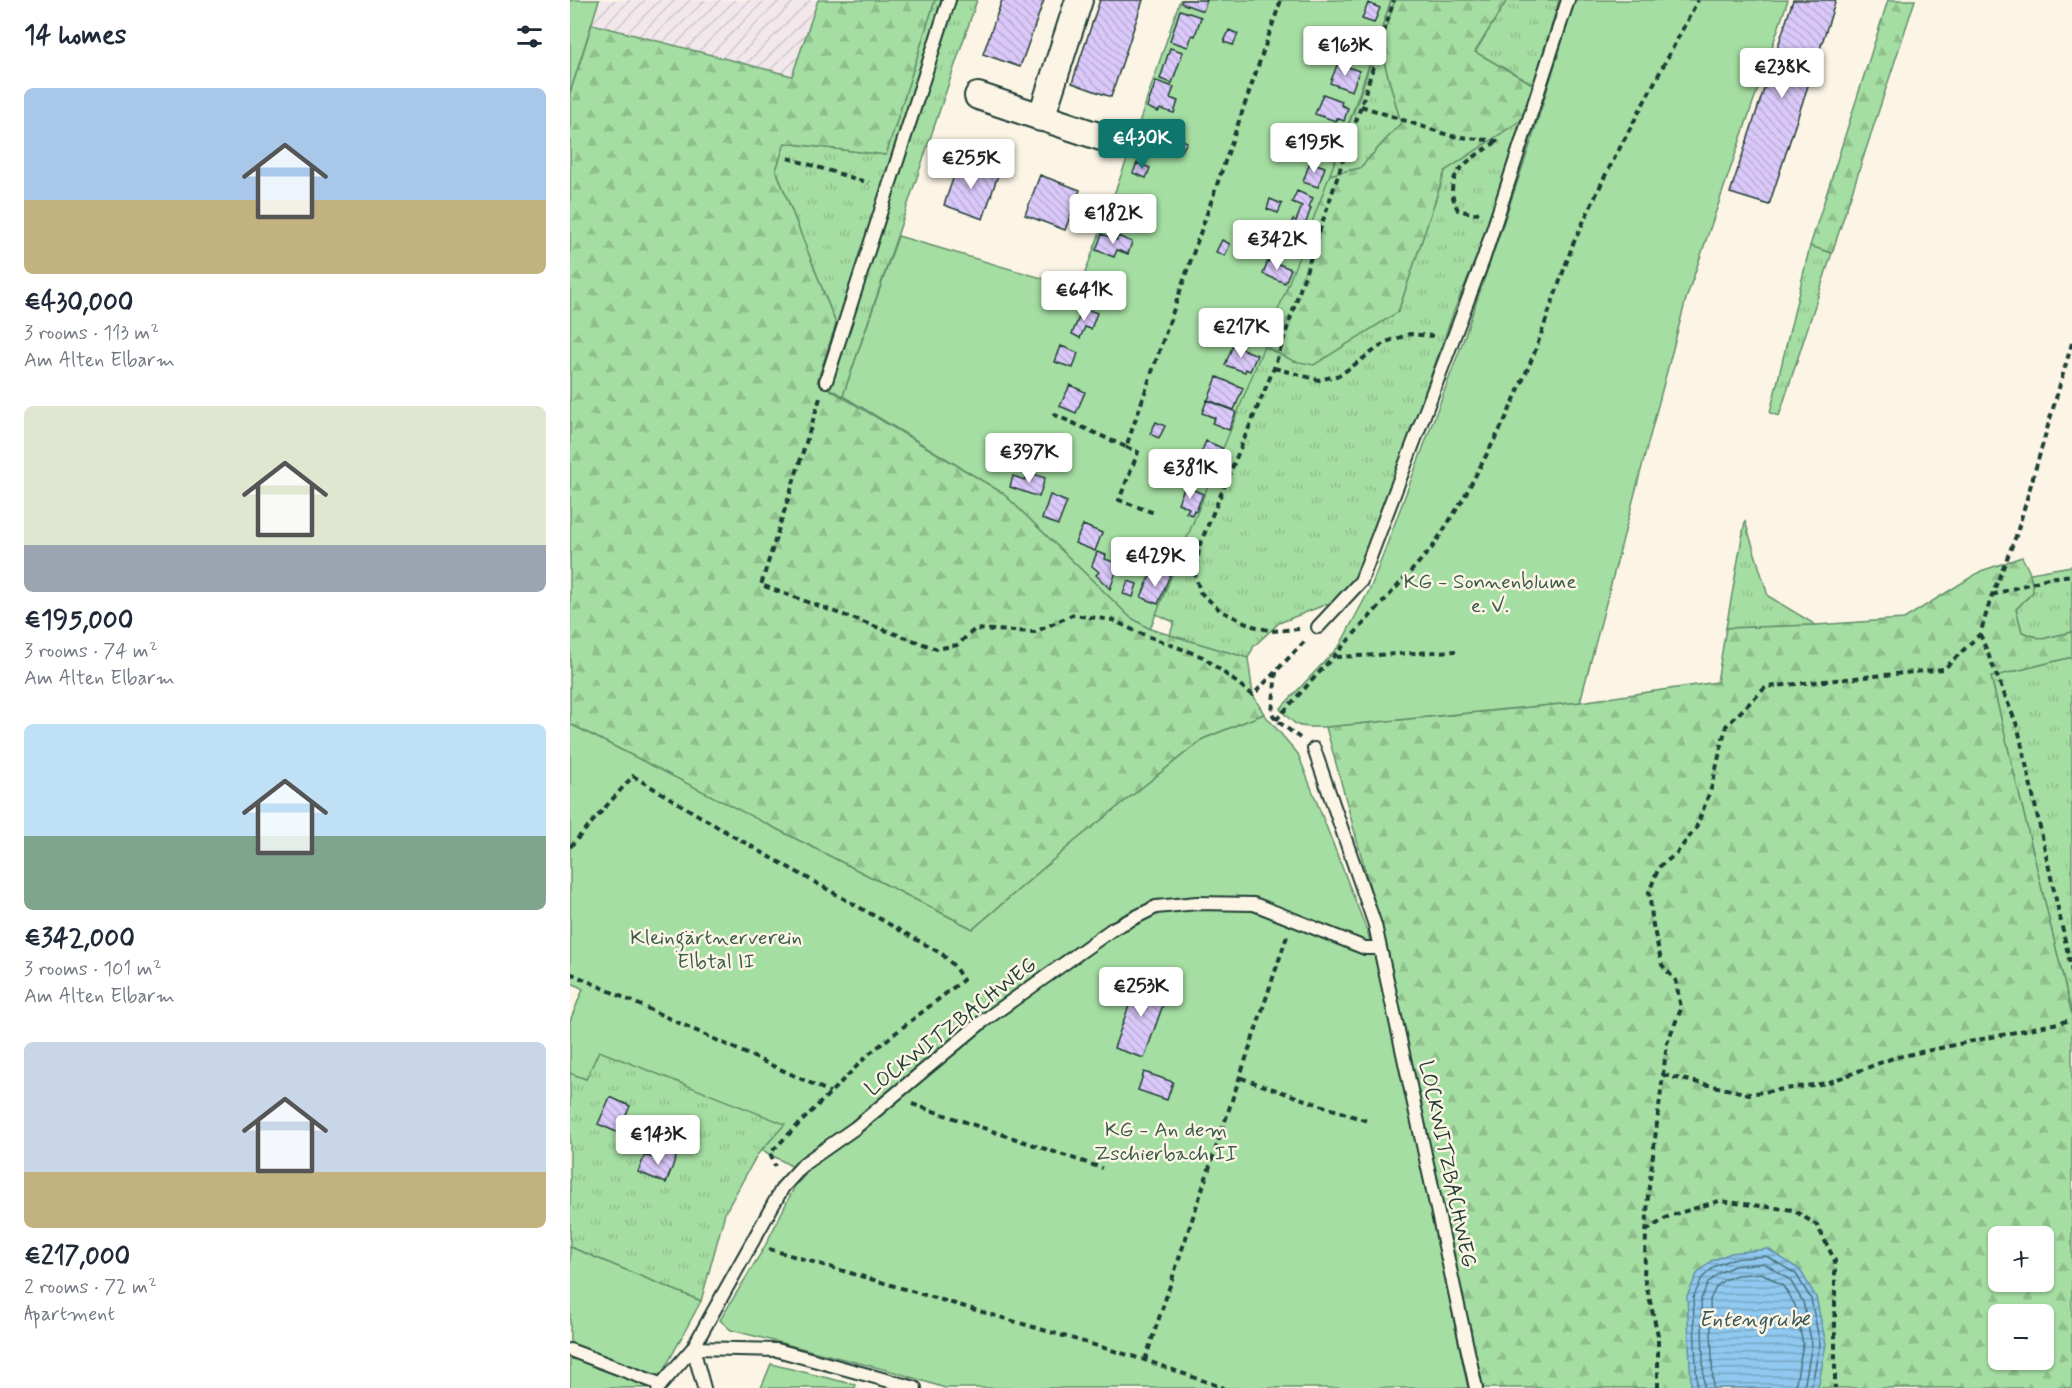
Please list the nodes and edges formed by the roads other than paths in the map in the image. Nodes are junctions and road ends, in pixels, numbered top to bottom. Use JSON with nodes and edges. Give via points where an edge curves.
{"nodes":[{"id":1,"x":949,"y":0,"type":"edge"},
{"id":2,"x":1079,"y":0,"type":"edge"},
{"id":3,"x":1568,"y":0,"type":"edge"},
{"id":4,"x":978,"y":96,"type":"dead end"},
{"id":5,"x":1041,"y":117,"type":"junction"},
{"id":6,"x":1101,"y":137,"type":"dead end"},
{"id":7,"x":826,"y":381,"type":"road end"},
{"id":8,"x":1318,"y":627,"type":"road end"},
{"id":9,"x":1314,"y":749,"type":"dead end"},
{"id":10,"x":1380,"y":948,"type":"junction"},
{"id":11,"x":693,"y":1348,"type":"junction"},
{"id":12,"x":570,"y":1350,"type":"edge"},
{"id":13,"x":659,"y":1386,"type":"edge"},
{"id":14,"x":704,"y":1388,"type":"edge"},
{"id":15,"x":915,"y":1388,"type":"edge"},
{"id":16,"x":1476,"y":1388,"type":"edge"}],
"edges":[{"from":1,"to":7,"type":"lane"},
{"from":2,"to":5,"type":"street"},
{"from":3,"to":8,"type":"lane","via":[[1455,338],[1361,581]]},
{"from":4,"to":5,"type":"street"},
{"from":5,"to":6,"type":"street"},
{"from":9,"to":10,"type":"lane","name":"LOCKWITZBACHWEG"},
{"from":10,"to":11,"type":"lane","name":"LOCKWITZBACHWEG","via":[[1365,948],[1254,904],[1156,907],[1114,928],[991,1015],[855,1128],[805,1163],[783,1187]]},
{"from":10,"to":16,"type":"lane","name":"LOCKWITZBACHWEG"},
{"from":11,"to":13,"type":"lane","name":"LOCKWITZBACHWEG"},
{"from":11,"to":14,"type":"lane"},
{"from":11,"to":15,"type":"lane","via":[[777,1350]]},
{"from":12,"to":13,"type":"lane"}]}
